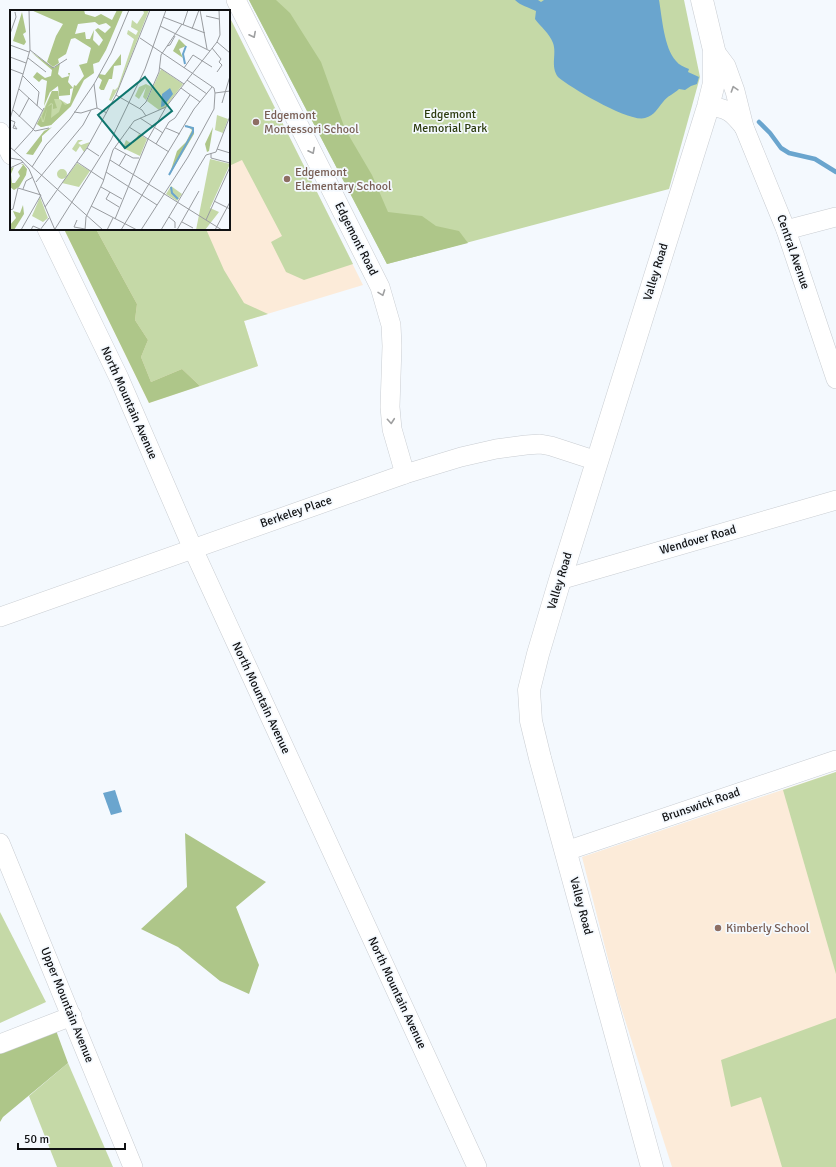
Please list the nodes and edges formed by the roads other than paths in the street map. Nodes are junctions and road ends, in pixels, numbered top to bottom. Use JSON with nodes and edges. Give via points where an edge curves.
{"nodes":[{"id":1,"x":236,"y":0,"type":"edge"},
{"id":2,"x":702,"y":0,"type":"edge"},
{"id":3,"x":714,"y":50,"type":"junction"},
{"id":4,"x":708,"y":108,"type":"junction"},
{"id":5,"x":744,"y":127,"type":"junction"},
{"id":6,"x":0,"y":132,"type":"edge"},
{"id":7,"x":10,"y":153,"type":"edge"},
{"id":8,"x":836,"y":217,"type":"edge"},
{"id":9,"x":47,"y":230,"type":"edge"},
{"id":10,"x":786,"y":230,"type":"junction"},
{"id":11,"x":836,"y":379,"type":"edge"},
{"id":12,"x":597,"y":460,"type":"junction"},
{"id":13,"x":405,"y":474,"type":"junction"},
{"id":14,"x":836,"y":500,"type":"edge"},
{"id":15,"x":192,"y":549,"type":"junction"},
{"id":16,"x":560,"y":580,"type":"junction"},
{"id":17,"x":0,"y":617,"type":"edge"},
{"id":18,"x":836,"y":760,"type":"edge"},
{"id":19,"x":0,"y":843,"type":"edge"},
{"id":20,"x":566,"y":851,"type":"junction"},
{"id":21,"x":72,"y":1016,"type":"junction"},
{"id":22,"x":0,"y":1044,"type":"edge"},
{"id":23,"x":133,"y":1167,"type":"edge"},
{"id":24,"x":477,"y":1167,"type":"edge"},
{"id":25,"x":652,"y":1167,"type":"edge"}],
"edges":[{"from":1,"to":13,"type":"street","name":"Edgemont Road","one_way":true,"via":[[380,287],[391,325],[392,429]]},
{"from":2,"to":3,"type":"main road","name":"Valley Road"},
{"from":3,"to":4,"type":"main road","name":"Valley Road","via":[[714,83]]},
{"from":5,"to":3,"type":"street","name":"Central Avenue","one_way":true,"via":[[726,66]]},
{"from":4,"to":5,"type":"street","name":"Central Avenue","via":[[719,107],[729,111]]},
{"from":4,"to":12,"type":"main road","name":"Valley Road"},
{"from":5,"to":10,"type":"street","name":"Central Avenue"},
{"from":6,"to":7,"type":"street"},
{"from":8,"to":10,"type":"street"},
{"from":9,"to":15,"type":"street","name":"North Mountain Avenue","via":[[119,378]]},
{"from":10,"to":11,"type":"street","name":"Central Avenue"},
{"from":12,"to":13,"type":"street","name":"Berkeley Place","via":[[552,446],[526,445],[461,457]]},
{"from":12,"to":16,"type":"main road","name":"Valley Road"},
{"from":13,"to":15,"type":"street","name":"Berkeley Place"},
{"from":14,"to":16,"type":"street","name":"Wendover Road"},
{"from":15,"to":17,"type":"street","name":"Berkeley Place"},
{"from":15,"to":24,"type":"street","name":"North Mountain Avenue"},
{"from":16,"to":20,"type":"main road","name":"Valley Road","via":[[529,690],[531,721]]},
{"from":18,"to":20,"type":"street","name":"Brunswick Road"},
{"from":19,"to":21,"type":"street","name":"Upper Mountain Avenue"},
{"from":20,"to":25,"type":"main road","name":"Valley Road"},
{"from":21,"to":22,"type":"street"},
{"from":21,"to":23,"type":"street","name":"Upper Mountain Avenue"}]}
